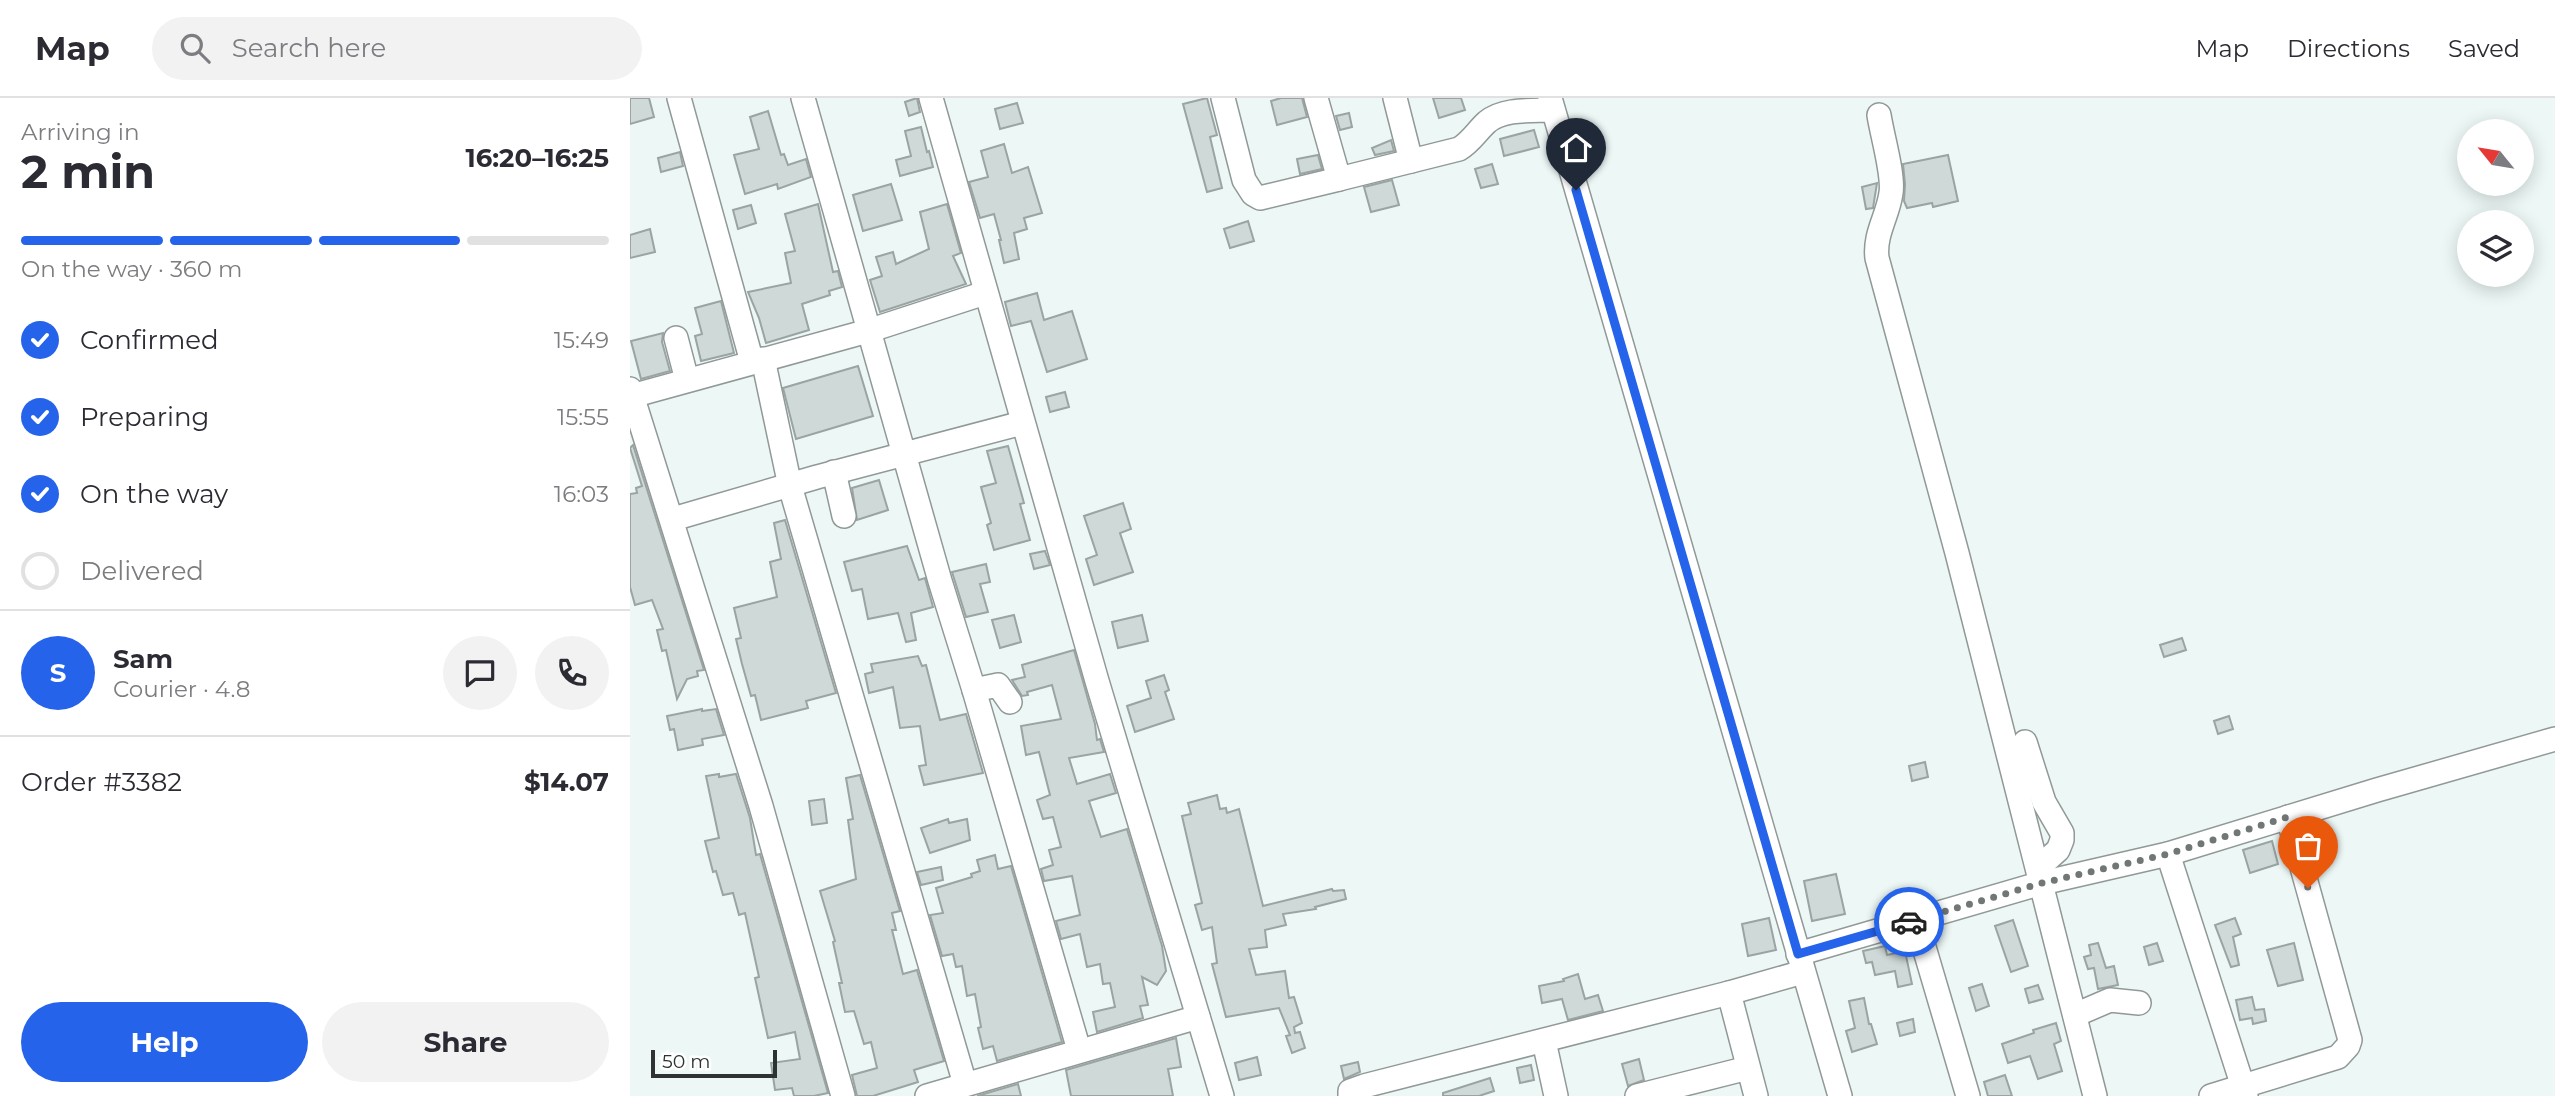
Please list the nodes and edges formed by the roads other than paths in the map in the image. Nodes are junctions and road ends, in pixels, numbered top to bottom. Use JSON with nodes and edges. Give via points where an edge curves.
{"nodes":[{"id":1,"x":679,"y":98,"type":"edge"},
{"id":2,"x":803,"y":98,"type":"edge"},
{"id":3,"x":931,"y":98,"type":"edge"},
{"id":4,"x":1223,"y":98,"type":"edge"},
{"id":5,"x":1316,"y":98,"type":"edge"},
{"id":6,"x":1395,"y":98,"type":"edge"},
{"id":7,"x":1551,"y":104,"type":"edge"},
{"id":8,"x":1879,"y":115,"type":"dead end"},
{"id":9,"x":1411,"y":161,"type":"junction"},
{"id":10,"x":1339,"y":179,"type":"junction"},
{"id":11,"x":985,"y":293,"type":"junction"},
{"id":12,"x":868,"y":331,"type":"junction"},
{"id":13,"x":676,"y":338,"type":"dead end"},
{"id":14,"x":758,"y":360,"type":"junction"},
{"id":15,"x":687,"y":380,"type":"junction"},
{"id":16,"x":631,"y":392,"type":"edge"},
{"id":17,"x":1022,"y":422,"type":"junction"},
{"id":18,"x":904,"y":454,"type":"junction"},
{"id":19,"x":834,"y":472,"type":"junction"},
{"id":20,"x":790,"y":486,"type":"junction"},
{"id":21,"x":844,"y":516,"type":"dead end"},
{"id":22,"x":673,"y":519,"type":"junction"},
{"id":23,"x":974,"y":690,"type":"junction"},
{"id":24,"x":1010,"y":702,"type":"dead end"},
{"id":25,"x":2555,"y":739,"type":"edge"},
{"id":26,"x":2025,"y":742,"type":"dead end"},
{"id":27,"x":2288,"y":817,"type":"junction"},
{"id":28,"x":2168,"y":854,"type":"junction"},
{"id":29,"x":2040,"y":876,"type":"junction"},
{"id":30,"x":1916,"y":920,"type":"junction"},
{"id":31,"x":1801,"y":963,"type":"junction"},
{"id":32,"x":1729,"y":993,"type":"junction"},
{"id":33,"x":2139,"y":1003,"type":"dead end"},
{"id":34,"x":2075,"y":1015,"type":"junction"},
{"id":35,"x":1198,"y":1017,"type":"junction"},
{"id":36,"x":1544,"y":1041,"type":"junction"},
{"id":37,"x":1079,"y":1050,"type":"junction"},
{"id":38,"x":1748,"y":1068,"type":"junction"},
{"id":39,"x":965,"y":1084,"type":"junction"},
{"id":40,"x":2245,"y":1091,"type":"edge"},
{"id":41,"x":1345,"y":1094,"type":"edge"},
{"id":42,"x":844,"y":1096,"type":"edge"},
{"id":43,"x":927,"y":1096,"type":"edge"},
{"id":44,"x":1222,"y":1096,"type":"edge"},
{"id":45,"x":1556,"y":1096,"type":"edge"},
{"id":46,"x":1637,"y":1096,"type":"edge"},
{"id":47,"x":1756,"y":1096,"type":"edge"},
{"id":48,"x":1840,"y":1096,"type":"edge"},
{"id":49,"x":1968,"y":1096,"type":"edge"},
{"id":50,"x":2095,"y":1096,"type":"edge"},
{"id":51,"x":2211,"y":1096,"type":"edge"}],
"edges":[{"from":1,"to":14,"type":"street"},
{"from":2,"to":12,"type":"street"},
{"from":3,"to":11,"type":"street"},
{"from":4,"to":10,"type":"street","via":[[1244,180],[1253,194],[1259,198]]},
{"from":5,"to":10,"type":"street"},
{"from":6,"to":9,"type":"street"},
{"from":7,"to":9,"type":"street","via":[[1501,114],[1459,149]]},
{"from":7,"to":31,"type":"street"},
{"from":8,"to":29,"type":"street","via":[[1891,186],[1877,237],[1877,258]]},
{"from":9,"to":10,"type":"street"},
{"from":11,"to":12,"type":"street"},
{"from":11,"to":17,"type":"street"},
{"from":12,"to":14,"type":"street"},
{"from":12,"to":18,"type":"street"},
{"from":13,"to":15,"type":"street"},
{"from":14,"to":15,"type":"street"},
{"from":14,"to":20,"type":"street"},
{"from":15,"to":16,"type":"street"},
{"from":16,"to":22,"type":"street"},
{"from":17,"to":18,"type":"street"},
{"from":17,"to":35,"type":"street"},
{"from":18,"to":19,"type":"street"},
{"from":18,"to":23,"type":"street"},
{"from":19,"to":20,"type":"street"},
{"from":19,"to":21,"type":"street"},
{"from":20,"to":22,"type":"street"},
{"from":20,"to":39,"type":"street"},
{"from":22,"to":42,"type":"street"},
{"from":23,"to":24,"type":"street","via":[[998,685]]},
{"from":23,"to":37,"type":"street"},
{"from":25,"to":27,"type":"street"},
{"from":26,"to":29,"type":"street","via":[[2044,802],[2062,833],[2058,850]]},
{"from":27,"to":28,"type":"street"},
{"from":27,"to":40,"type":"street","via":[[2350,1040],[2338,1057]]},
{"from":28,"to":29,"type":"street"},
{"from":28,"to":40,"type":"street"},
{"from":29,"to":30,"type":"street"},
{"from":29,"to":34,"type":"street"},
{"from":30,"to":31,"type":"street"},
{"from":30,"to":49,"type":"street"},
{"from":31,"to":32,"type":"street"},
{"from":31,"to":48,"type":"street"},
{"from":32,"to":36,"type":"street"},
{"from":32,"to":38,"type":"street"},
{"from":33,"to":34,"type":"street","via":[[2110,1000]]},
{"from":34,"to":50,"type":"street"},
{"from":35,"to":37,"type":"street"},
{"from":35,"to":44,"type":"street"},
{"from":36,"to":41,"type":"street"},
{"from":36,"to":45,"type":"street"},
{"from":37,"to":39,"type":"street"},
{"from":38,"to":46,"type":"street"},
{"from":38,"to":47,"type":"street"},
{"from":39,"to":43,"type":"street"},
{"from":40,"to":51,"type":"street"}]}
